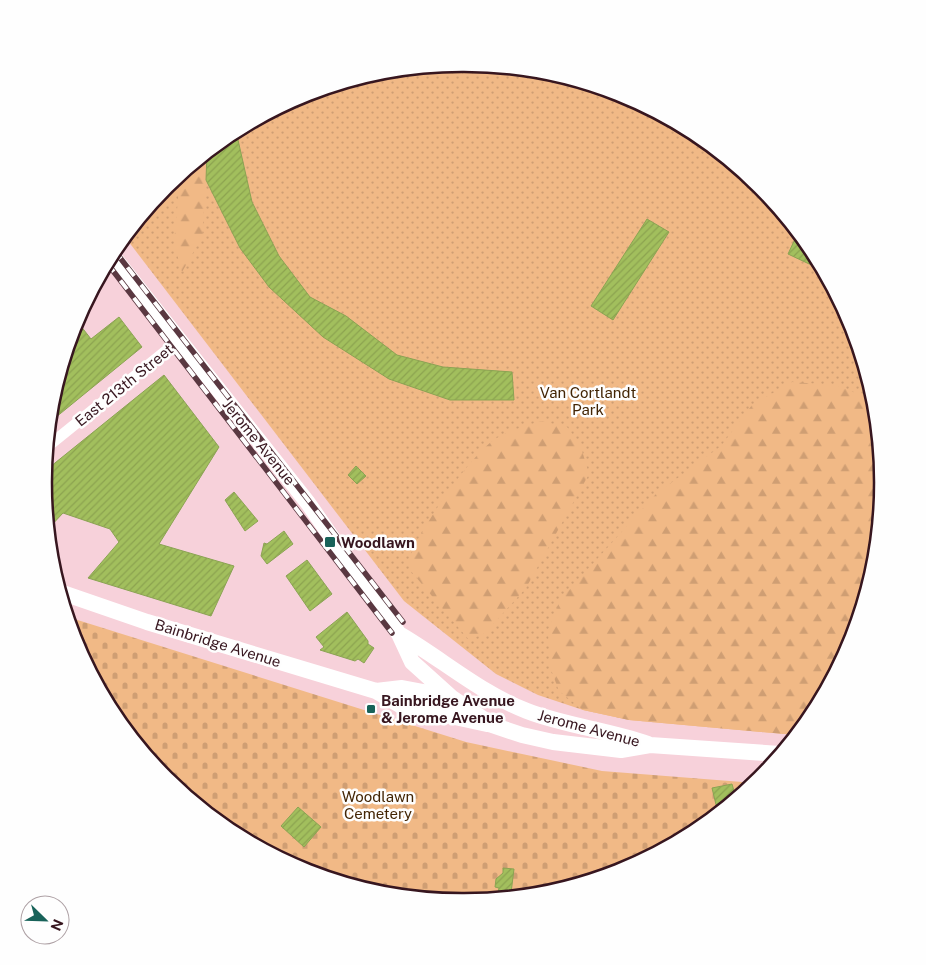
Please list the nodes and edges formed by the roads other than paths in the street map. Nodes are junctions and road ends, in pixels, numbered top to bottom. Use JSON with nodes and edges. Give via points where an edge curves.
{"nodes":[{"id":1,"x":117,"y":262,"type":"edge"},
{"id":2,"x":178,"y":341,"type":"junction"},
{"id":3,"x":55,"y":438,"type":"edge"},
{"id":4,"x":68,"y":595,"type":"edge"},
{"id":5,"x":399,"y":634,"type":"junction"},
{"id":6,"x":466,"y":678,"type":"junction"},
{"id":7,"x":376,"y":691,"type":"junction"},
{"id":8,"x":452,"y":698,"type":"junction"},
{"id":9,"x":492,"y":725,"type":"junction"},
{"id":10,"x":650,"y":745,"type":"junction"},
{"id":11,"x":772,"y":753,"type":"edge"}],
"edges":[{"from":1,"to":2,"type":"main road","name":"Jerome Avenue"},
{"from":2,"to":3,"type":"street","name":"East 213th Street"},
{"from":2,"to":5,"type":"main road","name":"Jerome Avenue","via":[[308,503]]},
{"from":4,"to":7,"type":"main road","name":"Bainbridge Avenue"},
{"from":5,"to":6,"type":"main road","name":"Jerome Avenue"},
{"from":5,"to":8,"type":"main road","name":"Jerome Avenue","via":[[412,662]]},
{"from":6,"to":8,"type":"main road"},
{"from":6,"to":10,"type":"main road","name":"Jerome Avenue","via":[[528,712],[623,735]]},
{"from":7,"to":8,"type":"main road","name":"Bainbridge Avenue","via":[[402,688]]},
{"from":7,"to":9,"type":"main road","name":"Bainbridge Avenue","via":[[400,705]]},
{"from":8,"to":9,"type":"main road","name":"Jerome Avenue"},
{"from":9,"to":10,"type":"main road","name":"Jerome Avenue","via":[[553,742],[621,750]]},
{"from":10,"to":11,"type":"main road","name":"Jerome Avenue"}]}
